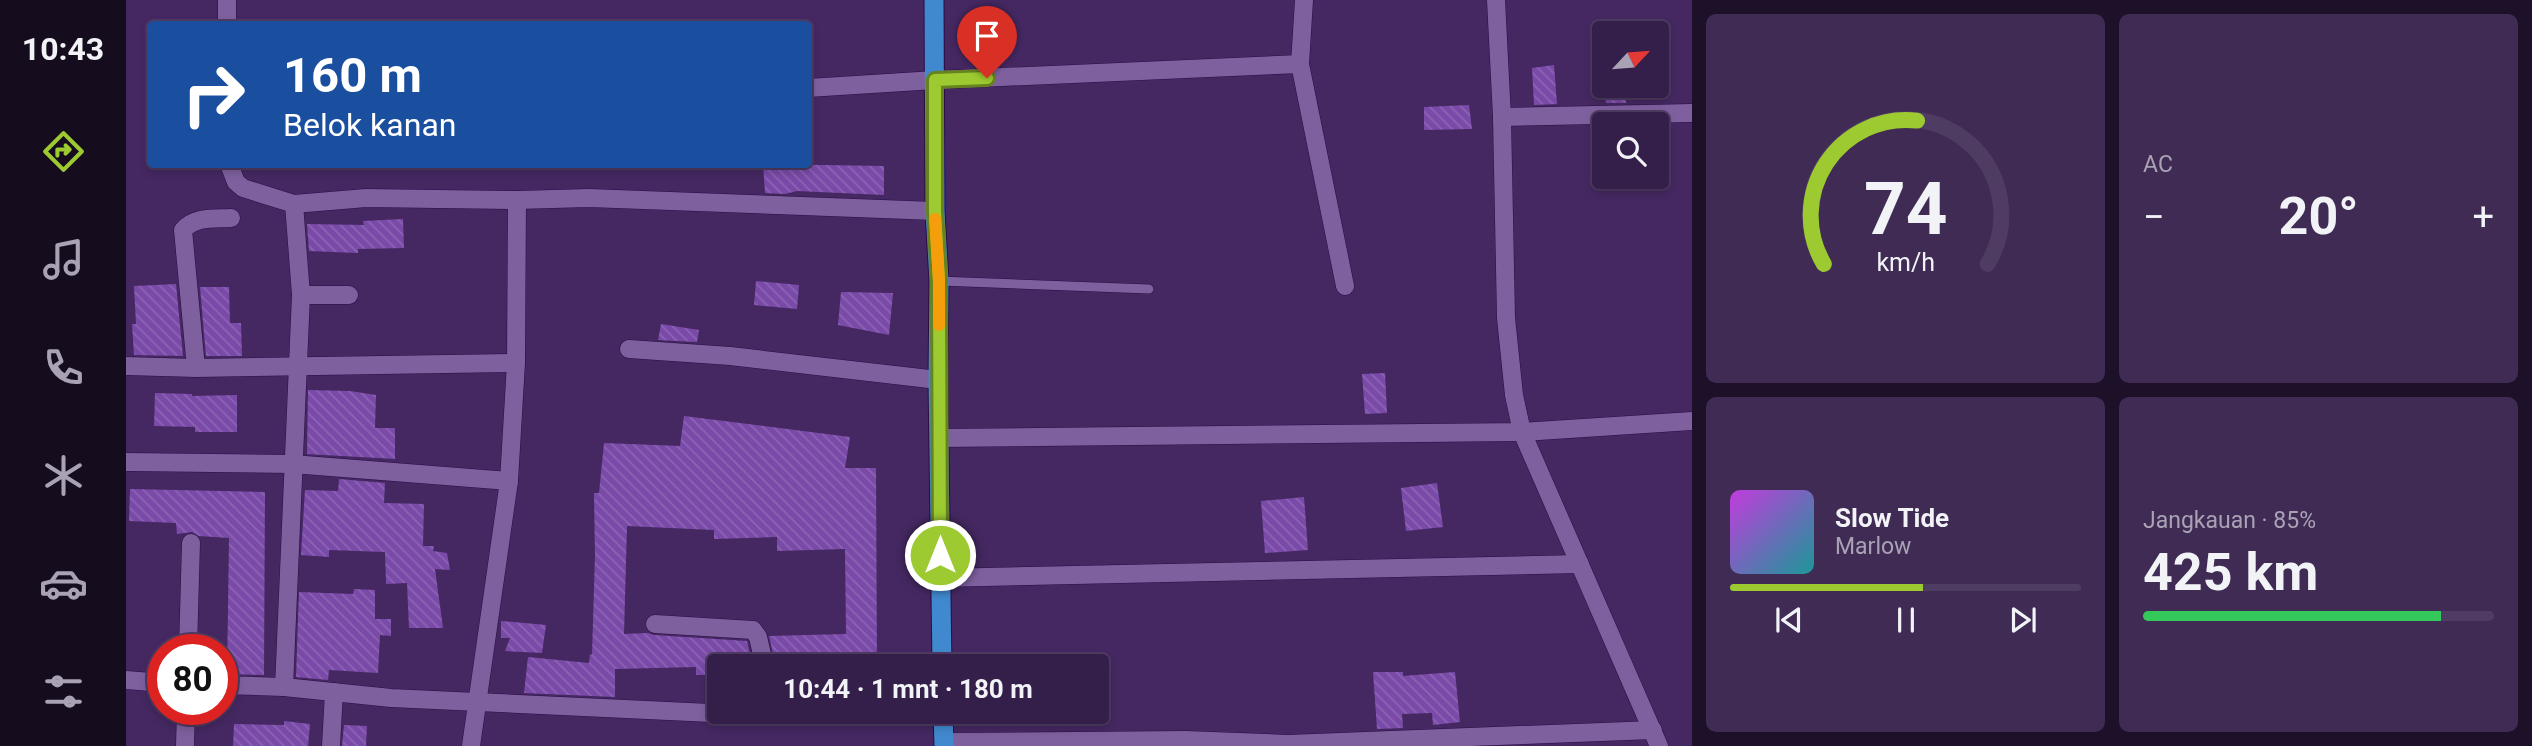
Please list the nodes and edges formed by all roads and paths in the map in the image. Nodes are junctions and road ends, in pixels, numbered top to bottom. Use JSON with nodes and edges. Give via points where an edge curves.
{"nodes":[{"id":1,"x":228,"y":0,"type":"edge"},
{"id":2,"x":934,"y":0,"type":"edge"},
{"id":3,"x":1304,"y":0,"type":"edge"},
{"id":4,"x":1496,"y":0,"type":"edge"},
{"id":5,"x":227,"y":21,"type":"edge"},
{"id":6,"x":1300,"y":64,"type":"junction"},
{"id":7,"x":935,"y":80,"type":"junction"},
{"id":8,"x":812,"y":88,"type":"edge"},
{"id":9,"x":1692,"y":113,"type":"edge"},
{"id":10,"x":1502,"y":117,"type":"junction"},
{"id":11,"x":231,"y":168,"type":"edge"},
{"id":12,"x":517,"y":200,"type":"junction"},
{"id":13,"x":294,"y":204,"type":"junction"},
{"id":14,"x":935,"y":211,"type":"junction"},
{"id":15,"x":231,"y":218,"type":"dead end"},
{"id":16,"x":939,"y":281,"type":"junction"},
{"id":17,"x":1345,"y":286,"type":"dead end"},
{"id":18,"x":1149,"y":289,"type":"dead end"},
{"id":19,"x":301,"y":295,"type":"junction"},
{"id":20,"x":349,"y":295,"type":"dead end"},
{"id":21,"x":629,"y":349,"type":"dead end"},
{"id":22,"x":516,"y":363,"type":"junction"},
{"id":23,"x":126,"y":366,"type":"edge"},
{"id":24,"x":298,"y":367,"type":"junction"},
{"id":25,"x":197,"y":368,"type":"junction"},
{"id":26,"x":938,"y":380,"type":"junction"},
{"id":27,"x":1692,"y":421,"type":"edge"},
{"id":28,"x":1522,"y":432,"type":"junction"},
{"id":29,"x":939,"y":438,"type":"junction"},
{"id":30,"x":126,"y":462,"type":"edge"},
{"id":31,"x":292,"y":464,"type":"junction"},
{"id":32,"x":509,"y":481,"type":"junction"},
{"id":33,"x":191,"y":543,"type":"dead end"},
{"id":34,"x":1580,"y":564,"type":"junction"},
{"id":35,"x":940,"y":578,"type":"junction"},
{"id":36,"x":655,"y":624,"type":"dead end"},
{"id":37,"x":188,"y":634,"type":"edge"},
{"id":38,"x":762,"y":654,"type":"edge"},
{"id":39,"x":942,"y":654,"type":"edge"},
{"id":40,"x":126,"y":680,"type":"edge"},
{"id":41,"x":147,"y":682,"type":"edge"},
{"id":42,"x":238,"y":686,"type":"edge"},
{"id":43,"x":284,"y":687,"type":"junction"},
{"id":44,"x":334,"y":692,"type":"junction"},
{"id":45,"x":477,"y":700,"type":"junction"},
{"id":46,"x":707,"y":711,"type":"edge"},
{"id":47,"x":943,"y":724,"type":"edge"},
{"id":48,"x":186,"y":725,"type":"edge"},
{"id":49,"x":1656,"y":738,"type":"edge"},
{"id":50,"x":944,"y":744,"type":"edge"},
{"id":51,"x":185,"y":746,"type":"edge"},
{"id":52,"x":331,"y":746,"type":"edge"},
{"id":53,"x":471,"y":746,"type":"edge"}],
"edges":[{"from":1,"to":5,"type":"street"},
{"from":2,"to":7,"type":"highway"},
{"from":3,"to":6,"type":"street"},
{"from":4,"to":10,"type":"street"},
{"from":6,"to":7,"type":"street"},
{"from":6,"to":17,"type":"street"},
{"from":7,"to":8,"type":"street"},
{"from":7,"to":14,"type":"highway"},
{"from":9,"to":10,"type":"street"},
{"from":10,"to":28,"type":"street","via":[[1506,318]]},
{"from":11,"to":13,"type":"street","via":[[243,188]]},
{"from":12,"to":13,"type":"street","via":[[366,198]]},
{"from":12,"to":14,"type":"street","via":[[589,198]]},
{"from":12,"to":22,"type":"street"},
{"from":13,"to":19,"type":"street"},
{"from":14,"to":16,"type":"highway"},
{"from":15,"to":25,"type":"street","via":[[201,219],[183,230]]},
{"from":16,"to":18,"type":"lane"},
{"from":16,"to":26,"type":"highway"},
{"from":19,"to":20,"type":"street"},
{"from":19,"to":24,"type":"street"},
{"from":21,"to":26,"type":"street"},
{"from":22,"to":24,"type":"street"},
{"from":22,"to":32,"type":"street"},
{"from":23,"to":25,"type":"street"},
{"from":24,"to":25,"type":"street"},
{"from":24,"to":31,"type":"street"},
{"from":26,"to":29,"type":"highway"},
{"from":27,"to":28,"type":"street"},
{"from":28,"to":29,"type":"street"},
{"from":28,"to":34,"type":"street"},
{"from":29,"to":35,"type":"highway"},
{"from":30,"to":31,"type":"street"},
{"from":31,"to":32,"type":"street"},
{"from":31,"to":43,"type":"street"},
{"from":32,"to":45,"type":"street"},
{"from":33,"to":37,"type":"street"},
{"from":34,"to":35,"type":"street"},
{"from":34,"to":49,"type":"street"},
{"from":35,"to":39,"type":"highway"},
{"from":36,"to":38,"type":"street","via":[[753,630]]},
{"from":40,"to":41,"type":"street"},
{"from":42,"to":43,"type":"street"},
{"from":43,"to":44,"type":"street"},
{"from":44,"to":45,"type":"street"},
{"from":44,"to":52,"type":"street"},
{"from":45,"to":46,"type":"street"},
{"from":45,"to":53,"type":"street"},
{"from":47,"to":50,"type":"highway"},
{"from":48,"to":51,"type":"street"},
{"from":49,"to":50,"type":"street"}]}
